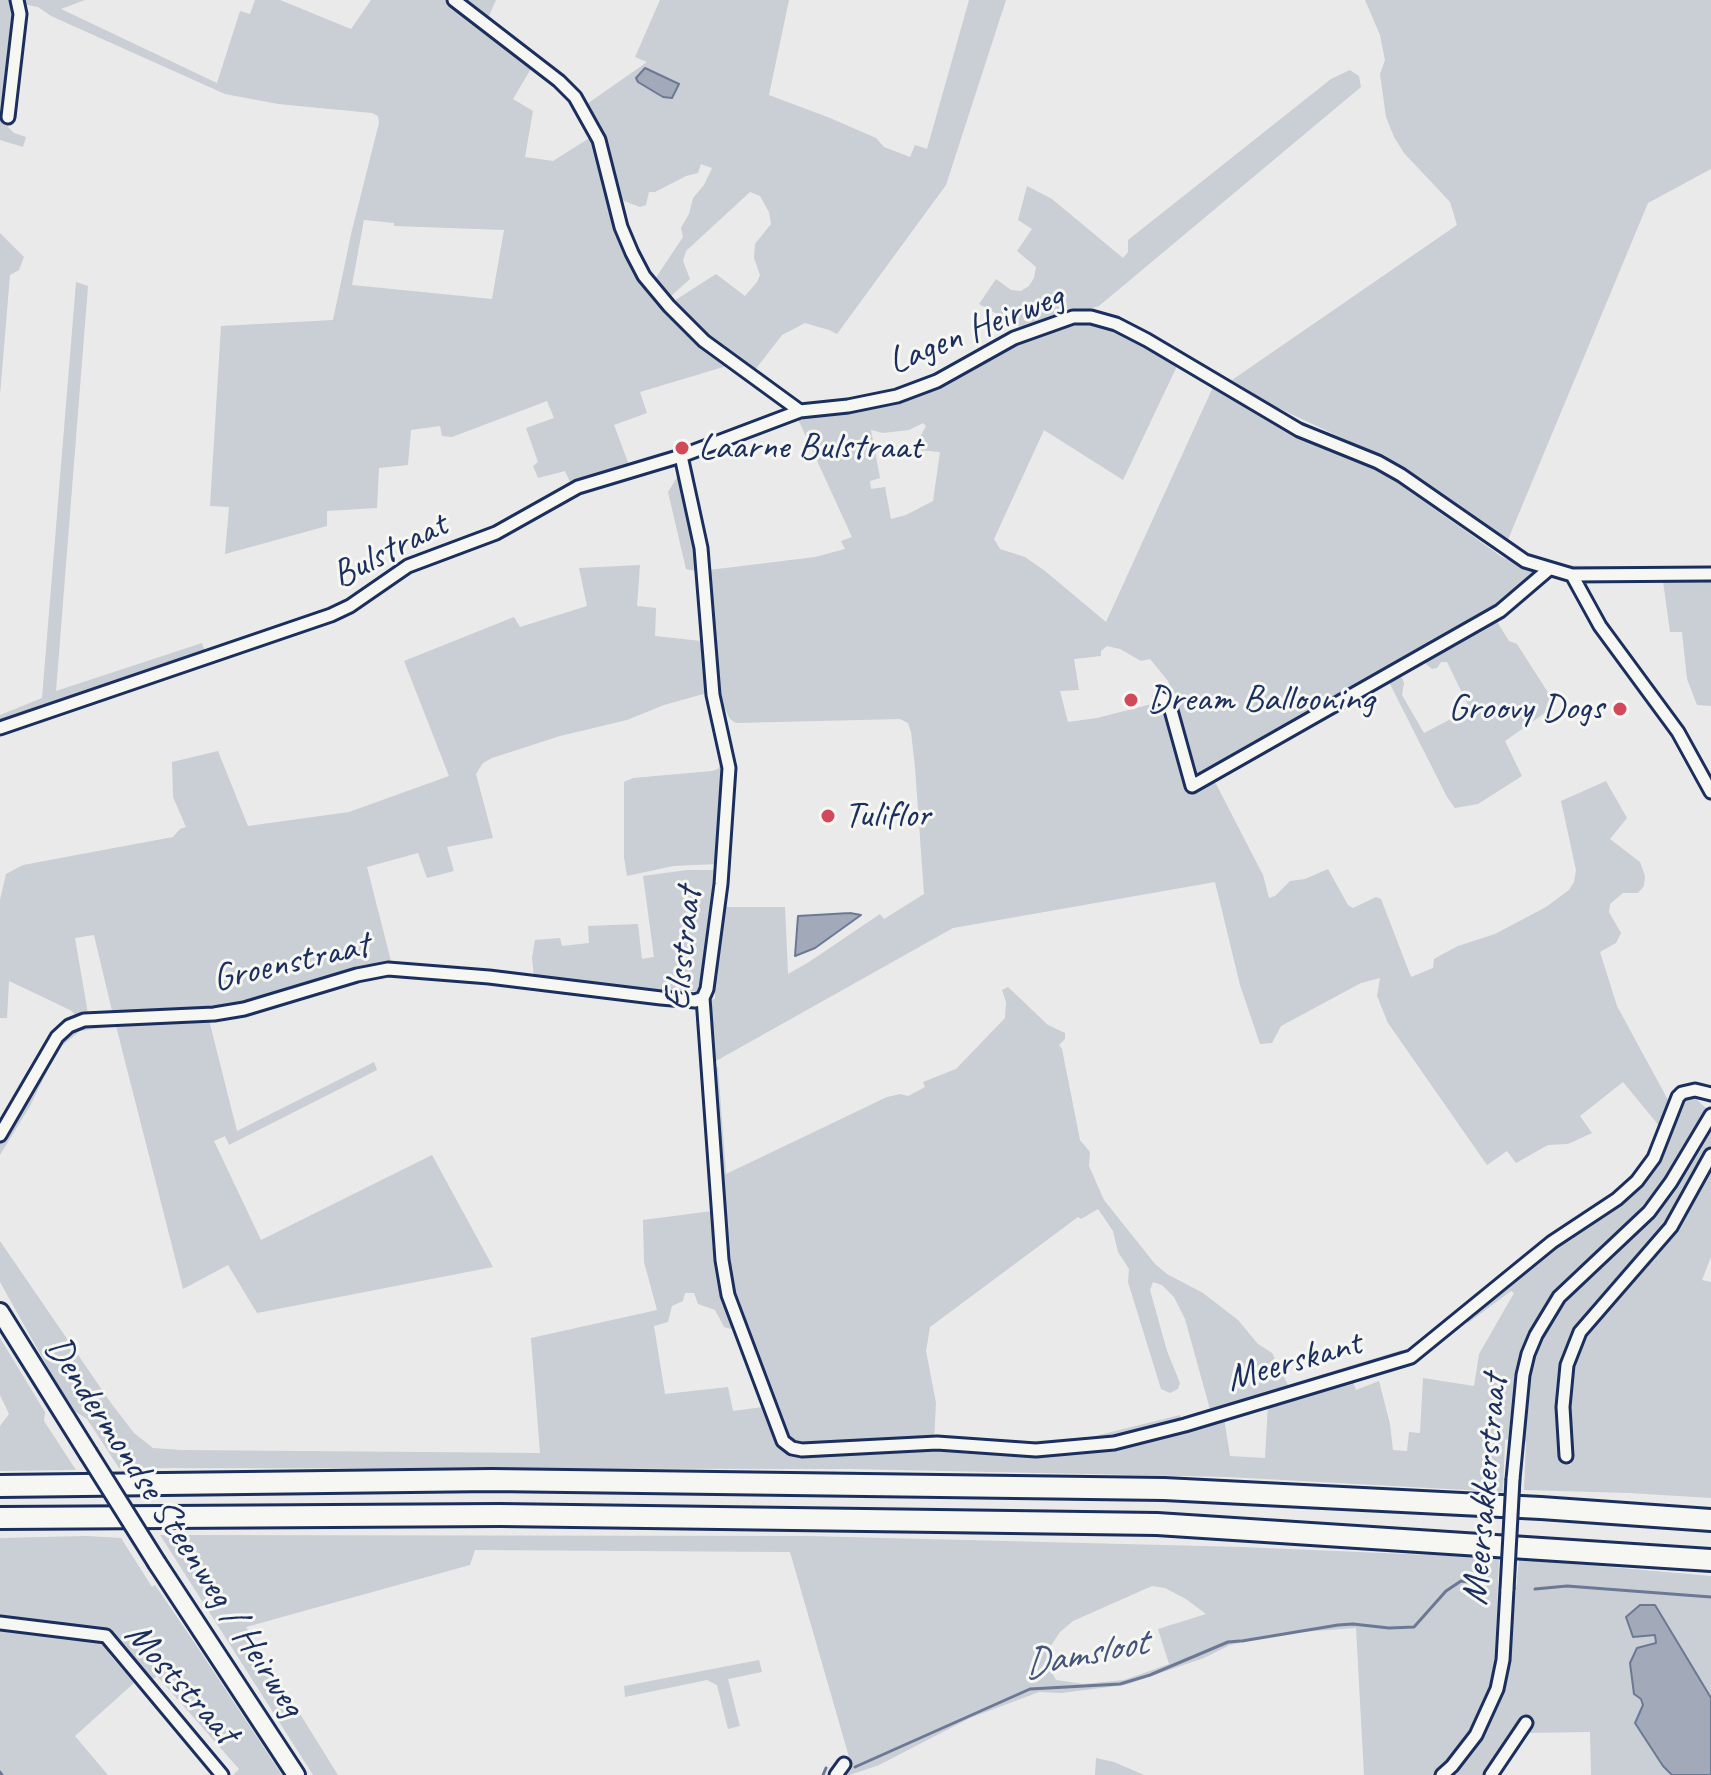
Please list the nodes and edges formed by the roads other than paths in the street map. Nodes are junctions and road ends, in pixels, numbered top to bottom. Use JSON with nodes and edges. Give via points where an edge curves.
{"nodes":[{"id":1,"x":17,"y":0,"type":"edge"},
{"id":2,"x":454,"y":0,"type":"edge"},
{"id":3,"x":8,"y":117,"type":"dead end"},
{"id":4,"x":800,"y":411,"type":"junction"},
{"id":5,"x":681,"y":456,"type":"junction"},
{"id":6,"x":1548,"y":570,"type":"junction"},
{"id":7,"x":1711,"y":574,"type":"edge"},
{"id":8,"x":1572,"y":575,"type":"junction"},
{"id":9,"x":1161,"y":698,"type":"dead end"},
{"id":10,"x":0,"y":728,"type":"edge"},
{"id":11,"x":1711,"y":792,"type":"edge"},
{"id":12,"x":703,"y":998,"type":"junction"},
{"id":13,"x":1711,"y":1094,"type":"edge"},
{"id":14,"x":1711,"y":1115,"type":"edge"},
{"id":15,"x":0,"y":1135,"type":"edge"},
{"id":16,"x":1711,"y":1155,"type":"edge"},
{"id":17,"x":0,"y":1312,"type":"edge"},
{"id":18,"x":783,"y":1441,"type":"joint"},
{"id":19,"x":1566,"y":1456,"type":"dead end"},
{"id":20,"x":0,"y":1486,"type":"edge"},
{"id":21,"x":0,"y":1518,"type":"edge"},
{"id":22,"x":1711,"y":1520,"type":"edge"},
{"id":23,"x":1711,"y":1560,"type":"edge"},
{"id":24,"x":0,"y":1623,"type":"edge"},
{"id":25,"x":1526,"y":1723,"type":"dead end"},
{"id":26,"x":844,"y":1764,"type":"dead end"},
{"id":27,"x":222,"y":1775,"type":"edge"},
{"id":28,"x":296,"y":1775,"type":"edge"},
{"id":29,"x":836,"y":1775,"type":"edge"},
{"id":30,"x":1442,"y":1775,"type":"edge"},
{"id":31,"x":1491,"y":1775,"type":"edge"}],
"edges":[{"from":1,"to":3,"type":"street","via":[[20,14]]},
{"from":2,"to":4,"type":"street","via":[[575,97],[599,140],[632,253],[669,306],[704,341]]},
{"from":4,"to":5,"type":"street","name":"Bulstraat"},
{"from":4,"to":6,"type":"street","name":"Lagen Heirweg","via":[[897,396],[937,381],[1014,338],[1080,315],[1103,319],[1299,430],[1378,462],[1505,549]]},
{"from":5,"to":10,"type":"street","name":"Bulstraat","via":[[578,487],[496,533],[408,566],[331,615]]},
{"from":5,"to":12,"type":"street","name":"Elsstraat","via":[[701,548],[713,695],[729,768],[721,884]]},
{"from":6,"to":8,"type":"street","name":"Lagen Heirweg"},
{"from":6,"to":9,"type":"street","via":[[1500,611],[1192,786],[1169,703]]},
{"from":7,"to":8,"type":"street","name":"Lagen Heirweg"},
{"from":8,"to":11,"type":"street","via":[[1600,626],[1678,732]]},
{"from":12,"to":15,"type":"street","name":"Groenstraat","via":[[388,969],[244,1009],[84,1020],[57,1037]]},
{"from":12,"to":18,"type":"street","name":"Elsstraat","via":[[728,1295]]},
{"from":13,"to":18,"type":"street","name":"Meerskant","via":[[1682,1093],[1654,1158],[1637,1181],[1552,1242],[1411,1357],[1114,1443],[1036,1450],[937,1443],[802,1450]]},
{"from":14,"to":30,"type":"street","name":"Meersakkerstraat","bridge":true,"via":[[1649,1212],[1559,1297],[1528,1354],[1513,1479],[1503,1660],[1497,1689],[1476,1735]]},
{"from":16,"to":19,"type":"street","via":[[1671,1227],[1580,1332],[1567,1365]]},
{"from":17,"to":28,"type":"main road","name":"Dendermondse Steenweg / Heirweg","bridge":true},
{"from":20,"to":22,"type":"highway","via":[[492,1480],[1148,1488]]},
{"from":21,"to":23,"type":"highway","via":[[500,1515],[1157,1524]]},
{"from":24,"to":27,"type":"street","name":"Moststraat","via":[[106,1636]]},
{"from":25,"to":31,"type":"street"},
{"from":26,"to":29,"type":"street"}]}
